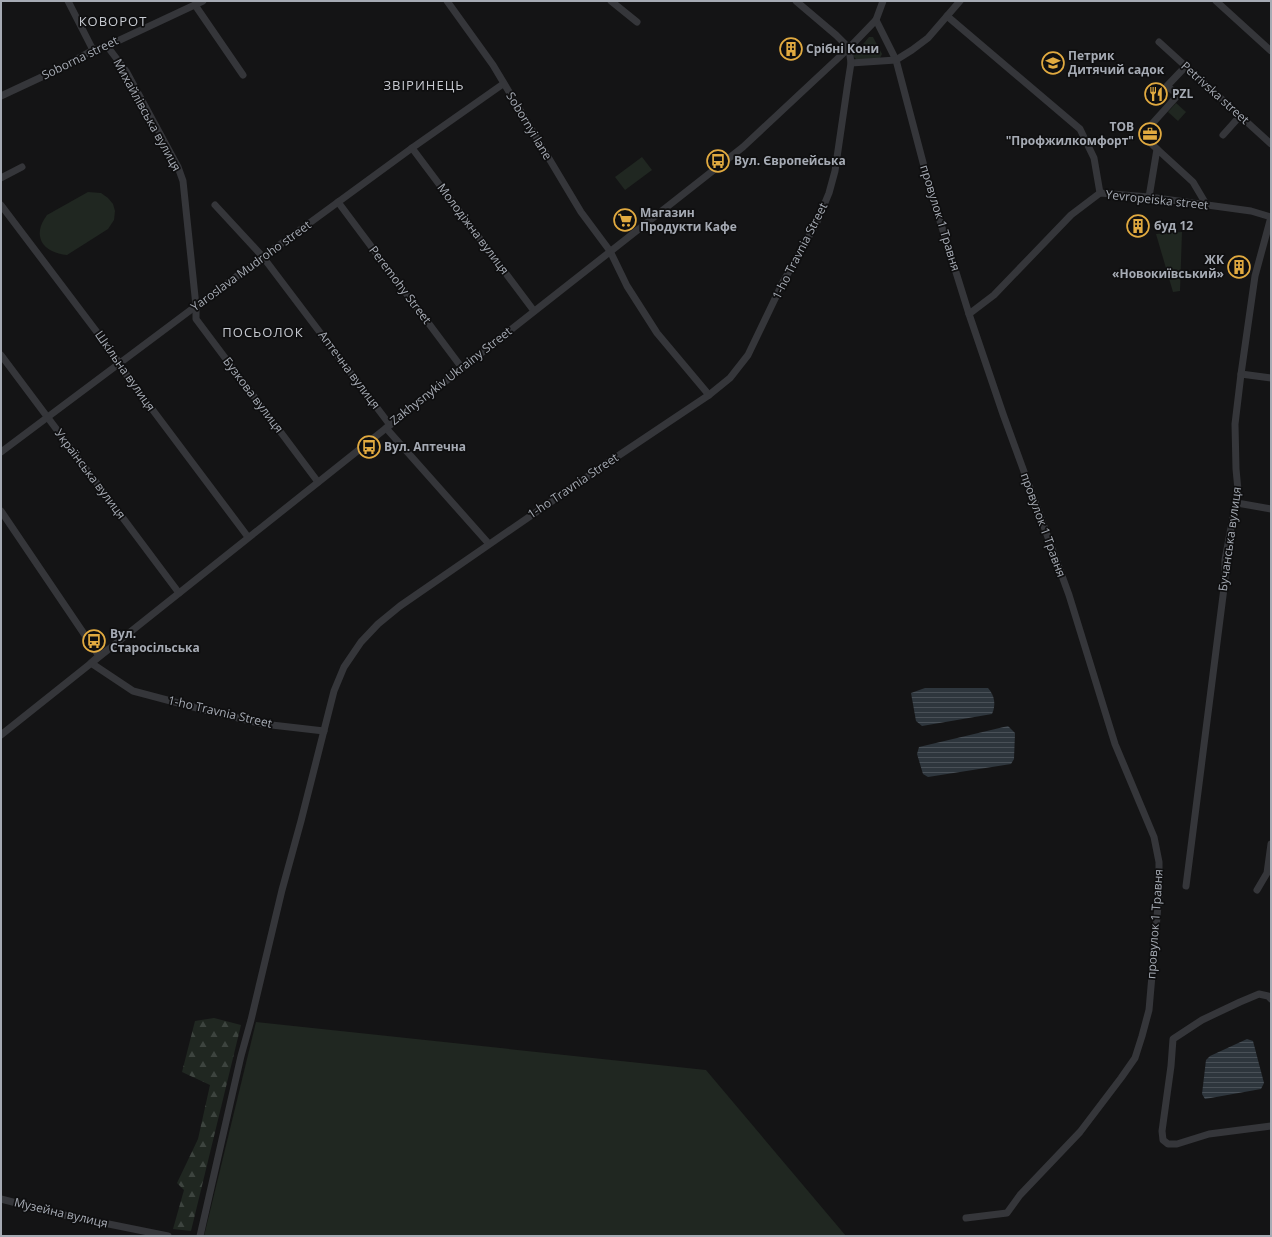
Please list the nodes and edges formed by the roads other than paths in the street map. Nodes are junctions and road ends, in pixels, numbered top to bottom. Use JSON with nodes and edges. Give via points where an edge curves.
{"nodes":[{"id":1,"x":68,"y":1,"type":"edge"},
{"id":2,"x":203,"y":1,"type":"edge"},
{"id":3,"x":447,"y":1,"type":"edge"},
{"id":4,"x":611,"y":1,"type":"edge"},
{"id":5,"x":796,"y":1,"type":"edge"},
{"id":6,"x":883,"y":1,"type":"edge"},
{"id":7,"x":960,"y":1,"type":"edge"},
{"id":8,"x":1216,"y":1,"type":"edge"},
{"id":9,"x":195,"y":5,"type":"junction"},
{"id":10,"x":948,"y":16,"type":"junction"},
{"id":11,"x":876,"y":20,"type":"junction"},
{"id":12,"x":637,"y":22,"type":"dead end"},
{"id":13,"x":1159,"y":42,"type":"dead end"},
{"id":14,"x":107,"y":46,"type":"junction"},
{"id":15,"x":849,"y":48,"type":"junction"},
{"id":16,"x":93,"y":50,"type":"junction"},
{"id":17,"x":1271,"y":51,"type":"edge"},
{"id":18,"x":896,"y":60,"type":"junction"},
{"id":19,"x":851,"y":63,"type":"junction"},
{"id":20,"x":1186,"y":66,"type":"junction"},
{"id":21,"x":243,"y":75,"type":"dead end"},
{"id":22,"x":503,"y":84,"type":"junction"},
{"id":23,"x":1,"y":96,"type":"edge"},
{"id":24,"x":1240,"y":116,"type":"junction"},
{"id":25,"x":1223,"y":135,"type":"dead end"},
{"id":26,"x":1271,"y":144,"type":"edge"},
{"id":27,"x":412,"y":148,"type":"junction"},
{"id":28,"x":1157,"y":149,"type":"junction"},
{"id":29,"x":22,"y":167,"type":"dead end"},
{"id":30,"x":1,"y":178,"type":"edge"},
{"id":31,"x":1100,"y":193,"type":"junction"},
{"id":32,"x":1149,"y":197,"type":"junction"},
{"id":33,"x":338,"y":202,"type":"junction"},
{"id":34,"x":1206,"y":204,"type":"junction"},
{"id":35,"x":1,"y":205,"type":"edge"},
{"id":36,"x":215,"y":205,"type":"dead end"},
{"id":37,"x":1271,"y":217,"type":"edge"},
{"id":38,"x":610,"y":251,"type":"junction"},
{"id":39,"x":263,"y":257,"type":"junction"},
{"id":40,"x":196,"y":306,"type":"junction"},
{"id":41,"x":534,"y":311,"type":"junction"},
{"id":42,"x":969,"y":314,"type":"junction"},
{"id":43,"x":1,"y":355,"type":"edge"},
{"id":44,"x":120,"y":363,"type":"junction"},
{"id":45,"x":462,"y":368,"type":"junction"},
{"id":46,"x":1240,"y":374,"type":"junction"},
{"id":47,"x":1271,"y":378,"type":"edge"},
{"id":48,"x":709,"y":395,"type":"junction"},
{"id":49,"x":48,"y":418,"type":"junction"},
{"id":50,"x":388,"y":426,"type":"junction"},
{"id":51,"x":1,"y":452,"type":"edge"},
{"id":52,"x":318,"y":482,"type":"junction"},
{"id":53,"x":1237,"y":503,"type":"junction"},
{"id":54,"x":1271,"y":509,"type":"edge"},
{"id":55,"x":1,"y":511,"type":"edge"},
{"id":56,"x":248,"y":537,"type":"junction"},
{"id":57,"x":489,"y":544,"type":"junction"},
{"id":58,"x":179,"y":593,"type":"junction"},
{"id":59,"x":99,"y":656,"type":"junction"},
{"id":60,"x":91,"y":663,"type":"junction"},
{"id":61,"x":324,"y":731,"type":"junction"},
{"id":62,"x":1,"y":735,"type":"edge"},
{"id":63,"x":1271,"y":844,"type":"edge"},
{"id":64,"x":1186,"y":886,"type":"dead end"},
{"id":65,"x":1257,"y":890,"type":"dead end"},
{"id":66,"x":1271,"y":999,"type":"edge"},
{"id":67,"x":1271,"y":1126,"type":"edge"},
{"id":68,"x":1,"y":1199,"type":"edge"},
{"id":69,"x":966,"y":1218,"type":"dead end"},
{"id":70,"x":168,"y":1236,"type":"edge"},
{"id":71,"x":200,"y":1236,"type":"edge"}],
"edges":[{"from":1,"to":16,"type":"street"},
{"from":2,"to":9,"type":"street","name":"Soborna street"},
{"from":3,"to":22,"type":"street","name":"Sobornyi lane","via":[[493,64]]},
{"from":4,"to":12,"type":"street"},
{"from":5,"to":15,"type":"street"},
{"from":6,"to":11,"type":"street","name":"Zakhysnykiv Ukrainy Street"},
{"from":7,"to":10,"type":"street"},
{"from":8,"to":17,"type":"street"},
{"from":9,"to":14,"type":"street","name":"Soborna street"},
{"from":9,"to":21,"type":"street"},
{"from":10,"to":18,"type":"street","via":[[928,38]]},
{"from":10,"to":31,"type":"street","via":[[1080,129],[1094,158]]},
{"from":11,"to":15,"type":"street","name":"Zakhysnykiv Ukrainy Street"},
{"from":11,"to":18,"type":"street","name":"провулок 1 Травня"},
{"from":13,"to":20,"type":"street","name":"Petrivska street"},
{"from":14,"to":16,"type":"street","name":"Soborna street"},
{"from":14,"to":40,"type":"street","name":"Михайлівська вулиця","via":[[126,71],[178,167],[183,181]]},
{"from":15,"to":19,"type":"street","name":"1-ho Travnia Street"},
{"from":15,"to":38,"type":"street","name":"Zakhysnykiv Ukrainy Street","via":[[743,147]]},
{"from":16,"to":23,"type":"street","name":"Soborna street"},
{"from":18,"to":19,"type":"street"},
{"from":18,"to":42,"type":"street","name":"провулок 1 Травня","via":[[930,189]]},
{"from":19,"to":48,"type":"street","name":"1-ho Travnia Street","via":[[835,171],[817,222],[783,282],[748,355],[730,378]]},
{"from":20,"to":24,"type":"street","name":"Petrivska street"},
{"from":20,"to":28,"type":"street","via":[[1167,86],[1178,95],[1142,135]]},
{"from":22,"to":27,"type":"street","name":"Yaroslava Mudroho street"},
{"from":22,"to":38,"type":"street","name":"Sobornyi lane","via":[[580,212]]},
{"from":24,"to":25,"type":"street"},
{"from":24,"to":26,"type":"street","name":"Petrivska street"},
{"from":27,"to":33,"type":"street","name":"Yaroslava Mudroho street"},
{"from":27,"to":41,"type":"street","name":"Молодіжна вулиця"},
{"from":28,"to":32,"type":"street"},
{"from":28,"to":34,"type":"street","via":[[1193,182]]},
{"from":29,"to":30,"type":"street"},
{"from":31,"to":32,"type":"street","name":"Yevropeiska street"},
{"from":31,"to":42,"type":"street","name":"Yevropeiska street","via":[[1071,215],[994,295]]},
{"from":32,"to":34,"type":"street","name":"Yevropeiska street"},
{"from":33,"to":39,"type":"street","name":"Yaroslava Mudroho street"},
{"from":33,"to":45,"type":"street","name":"Peremohy Street"},
{"from":34,"to":37,"type":"street","name":"Yevropeiska street","via":[[1251,210]]},
{"from":35,"to":44,"type":"street","name":"Шкільна вулиця"},
{"from":36,"to":39,"type":"street","name":"Аптечна вулиця"},
{"from":37,"to":46,"type":"street","name":"Бучанська вулиця","via":[[1255,276]]},
{"from":38,"to":41,"type":"street","name":"Zakhysnykiv Ukrainy Street"},
{"from":38,"to":48,"type":"street","name":"Sobornyi lane","via":[[627,286],[657,333]]},
{"from":39,"to":40,"type":"street","name":"Yaroslava Mudroho street"},
{"from":39,"to":50,"type":"street","name":"Аптечна вулиця"},
{"from":40,"to":44,"type":"street","name":"Yaroslava Mudroho street"},
{"from":40,"to":52,"type":"street","name":"Бузкова вулиця","via":[[196,319]]},
{"from":41,"to":45,"type":"street","name":"Zakhysnykiv Ukrainy Street"},
{"from":42,"to":69,"type":"street","name":"провулок 1 Травня","via":[[1069,594],[1115,744],[1154,837],[1159,862],[1159,894],[1149,1010],[1135,1058],[1080,1132],[1007,1212]]},
{"from":43,"to":49,"type":"street","name":"Українська вулиця"},
{"from":44,"to":49,"type":"street","name":"Yaroslava Mudroho street"},
{"from":44,"to":56,"type":"street","name":"Шкільна вулиця"},
{"from":45,"to":50,"type":"street","name":"Zakhysnykiv Ukrainy Street"},
{"from":46,"to":47,"type":"street"},
{"from":46,"to":53,"type":"street","name":"Бучанська вулиця","via":[[1235,424]]},
{"from":48,"to":57,"type":"street","name":"1-ho Travnia Street"},
{"from":49,"to":51,"type":"street","name":"Yaroslava Mudroho street"},
{"from":49,"to":58,"type":"street","name":"Українська вулиця"},
{"from":50,"to":52,"type":"street","name":"Zakhysnykiv Ukrainy Street"},
{"from":50,"to":57,"type":"street","name":"Аптечна вулиця"},
{"from":52,"to":56,"type":"street","name":"Zakhysnykiv Ukrainy Street"},
{"from":53,"to":54,"type":"street"},
{"from":53,"to":64,"type":"street","name":"Бучанська вулиця","via":[[1225,560],[1225,580]]},
{"from":55,"to":59,"type":"street"},
{"from":56,"to":58,"type":"street","name":"Zakhysnykiv Ukrainy Street"},
{"from":57,"to":61,"type":"street","name":"1-ho Travnia Street","via":[[400,606],[361,642],[344,667],[334,691]]},
{"from":58,"to":59,"type":"street","name":"Zakhysnykiv Ukrainy Street"},
{"from":59,"to":60,"type":"street"},
{"from":60,"to":61,"type":"street","name":"1-ho Travnia Street","via":[[133,691],[263,724]]},
{"from":60,"to":62,"type":"street"},
{"from":61,"to":71,"type":"street","via":[[241,1056]]},
{"from":63,"to":65,"type":"street","via":[[1267,873]]},
{"from":66,"to":67,"type":"street","via":[[1259,994],[1202,1020],[1173,1039],[1162,1131],[1163,1140],[1168,1144],[1177,1144],[1209,1134]]},
{"from":68,"to":70,"type":"street","name":"Музейна вулиця","via":[[58,1214]]}]}
